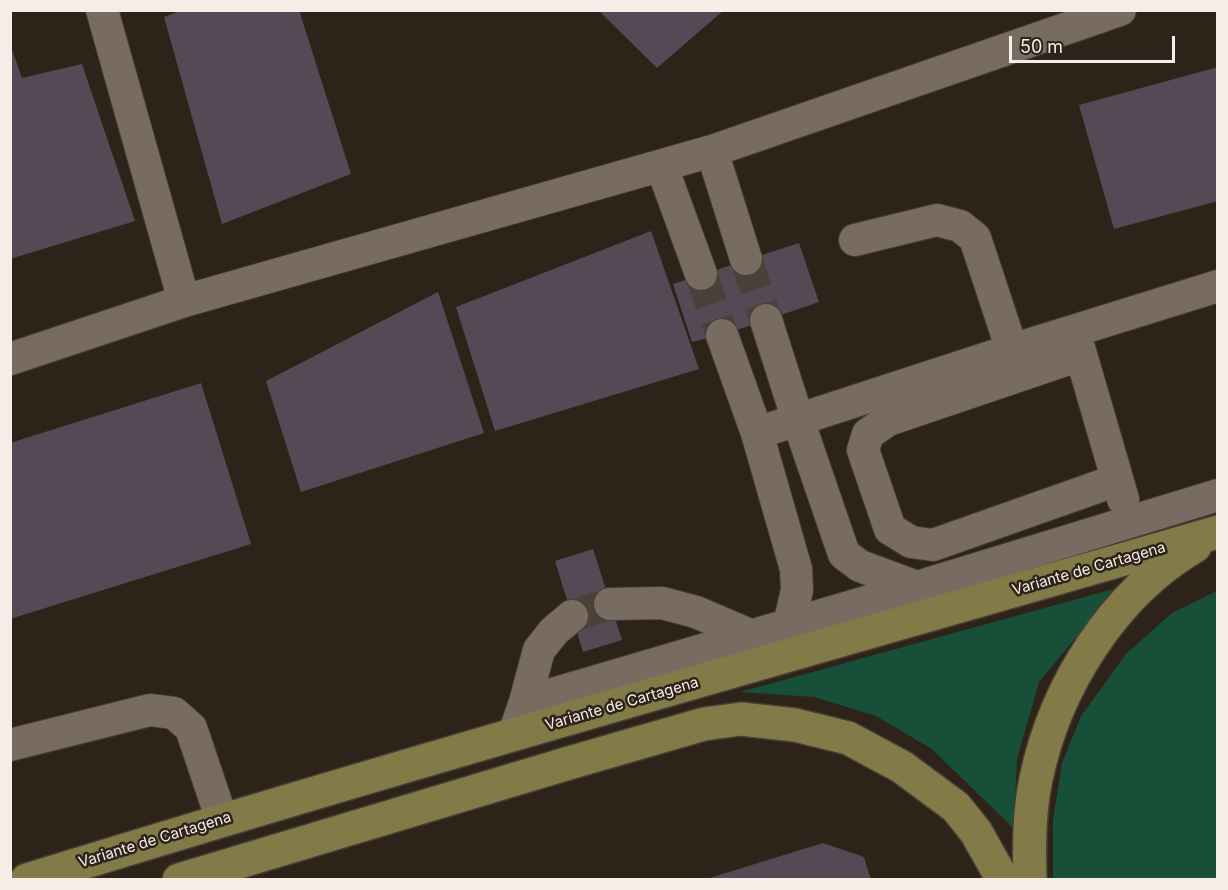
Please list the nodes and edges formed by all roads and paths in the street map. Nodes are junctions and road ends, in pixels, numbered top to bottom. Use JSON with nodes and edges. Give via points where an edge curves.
{"nodes":[{"id":1,"x":102,"y":10,"type":"edge"},
{"id":2,"x":1112,"y":12,"type":"edge"},
{"id":3,"x":711,"y":151,"type":"junction"},
{"id":4,"x":662,"y":167,"type":"junction"},
{"id":5,"x":855,"y":240,"type":"dead end"},
{"id":6,"x":746,"y":259,"type":"tunnel mouth"},
{"id":7,"x":701,"y":274,"type":"tunnel mouth"},
{"id":8,"x":1218,"y":286,"type":"edge"},
{"id":9,"x":184,"y":301,"type":"junction"},
{"id":10,"x":766,"y":320,"type":"tunnel mouth"},
{"id":11,"x":722,"y":335,"type":"tunnel mouth"},
{"id":12,"x":1077,"y":343,"type":"junction"},
{"id":13,"x":1012,"y":350,"type":"junction"},
{"id":14,"x":10,"y":358,"type":"edge"},
{"id":15,"x":798,"y":420,"type":"junction"},
{"id":16,"x":757,"y":433,"type":"junction"},
{"id":17,"x":1117,"y":480,"type":"junction"},
{"id":18,"x":1218,"y":495,"type":"edge"},
{"id":19,"x":1130,"y":522,"type":"junction"},
{"id":20,"x":1218,"y":533,"type":"edge"},
{"id":21,"x":917,"y":587,"type":"junction"},
{"id":22,"x":610,"y":604,"type":"tunnel mouth"},
{"id":23,"x":954,"y":608,"type":"junction"},
{"id":24,"x":572,"y":616,"type":"tunnel mouth"},
{"id":25,"x":752,"y":636,"type":"junction"},
{"id":26,"x":791,"y":640,"type":"junction"},
{"id":27,"x":525,"y":702,"type":"junction"},
{"id":28,"x":514,"y":734,"type":"junction"},
{"id":29,"x":10,"y":745,"type":"edge"},
{"id":30,"x":222,"y":820,"type":"junction"},
{"id":31,"x":27,"y":879,"type":"edge"},
{"id":32,"x":179,"y":879,"type":"edge"},
{"id":33,"x":1003,"y":879,"type":"edge"},
{"id":34,"x":1030,"y":879,"type":"edge"}],
"edges":[{"from":1,"to":9,"type":"lane"},
{"from":2,"to":3,"type":"lane"},
{"from":3,"to":4,"type":"lane"},
{"from":3,"to":6,"type":"lane"},
{"from":4,"to":7,"type":"lane"},
{"from":4,"to":9,"type":"lane"},
{"from":5,"to":13,"type":"lane","via":[[936,220],[960,226],[975,238]]},
{"from":8,"to":12,"type":"lane"},
{"from":9,"to":14,"type":"lane"},
{"from":10,"to":15,"type":"lane"},
{"from":11,"to":16,"type":"lane"},
{"from":12,"to":13,"type":"lane"},
{"from":12,"to":17,"type":"lane"},
{"from":12,"to":17,"type":"lane","via":[[888,420],[868,434],[863,450],[890,529],[911,542],[933,545]]},
{"from":13,"to":15,"type":"lane"},
{"from":15,"to":16,"type":"lane"},
{"from":15,"to":21,"type":"lane","via":[[844,554],[860,566]]},
{"from":16,"to":26,"type":"lane","via":[[796,569]]},
{"from":17,"to":19,"type":"lane"},
{"from":18,"to":19,"type":"lane"},
{"from":19,"to":21,"type":"lane"},
{"from":20,"to":23,"type":"main road","name":"Variante de Cartagena"},
{"from":20,"to":34,"type":"main road","via":[[1181,556],[1136,594],[1090,649],[1072,679],[1053,722],[1036,779],[1030,814]]},
{"from":21,"to":23,"type":"lane","via":[[932,601]]},
{"from":21,"to":26,"type":"lane"},
{"from":22,"to":25,"type":"lane","via":[[662,603],[696,612]]},
{"from":23,"to":26,"type":"main road","name":"Variante de Cartagena"},
{"from":24,"to":27,"type":"lane","via":[[539,650]]},
{"from":25,"to":26,"type":"lane"},
{"from":25,"to":27,"type":"lane"},
{"from":26,"to":28,"type":"main road","name":"Variante de Cartagena"},
{"from":27,"to":28,"type":"lane"},
{"from":28,"to":30,"type":"main road","name":"Variante de Cartagena"},
{"from":29,"to":30,"type":"lane","via":[[150,710],[174,713],[191,728]]},
{"from":30,"to":31,"type":"main road","name":"Variante de Cartagena"},
{"from":32,"to":33,"type":"main road","via":[[704,724],[741,719],[795,725],[848,738],[902,767],[956,807],[976,832]]}]}
